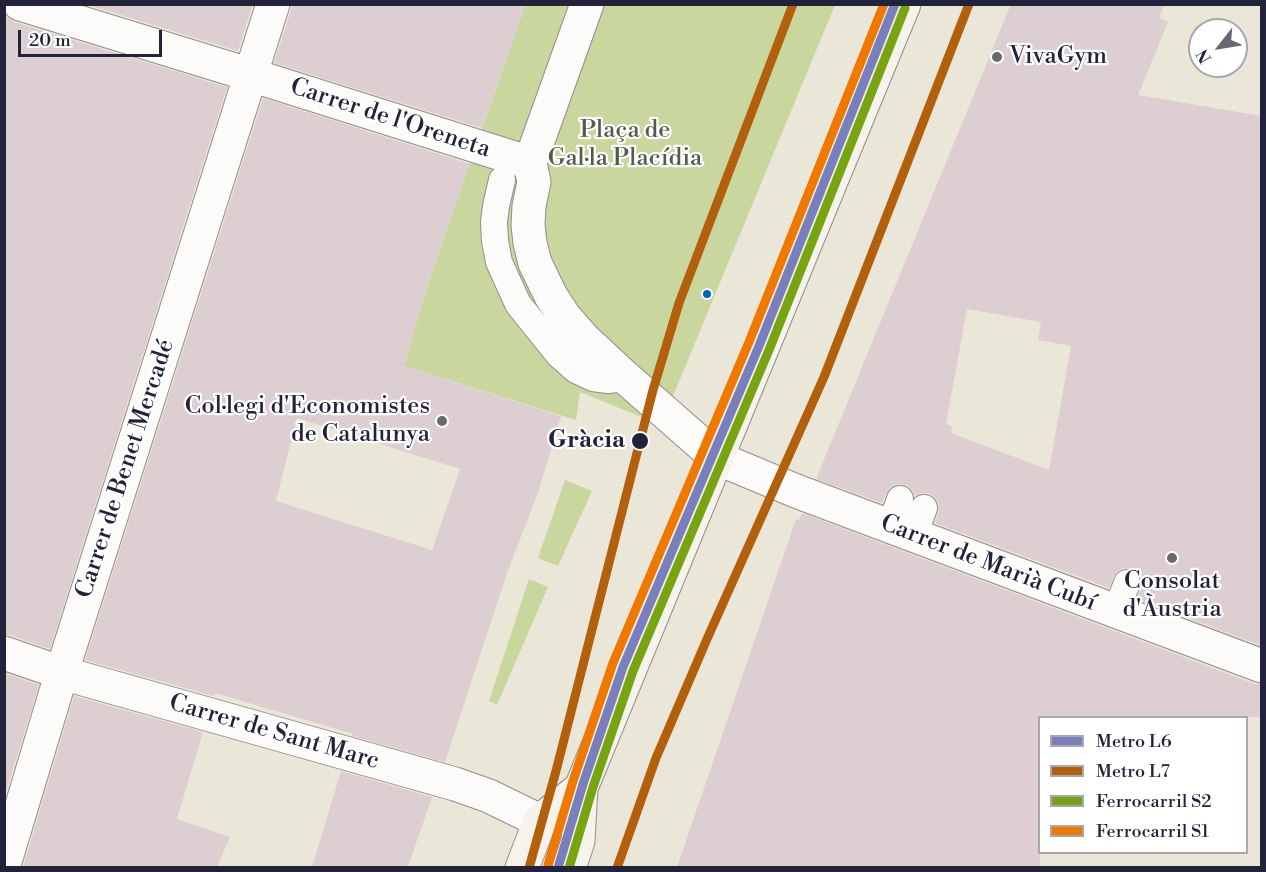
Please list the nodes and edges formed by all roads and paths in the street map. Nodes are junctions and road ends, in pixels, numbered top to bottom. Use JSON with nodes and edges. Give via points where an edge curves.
{"nodes":[{"id":1,"x":20,"y":4,"type":"edge"},
{"id":2,"x":273,"y":4,"type":"edge"},
{"id":3,"x":587,"y":4,"type":"edge"},
{"id":4,"x":904,"y":4,"type":"edge"},
{"id":5,"x":251,"y":75,"type":"junction"},
{"id":6,"x":530,"y":163,"type":"junction"},
{"id":7,"x":502,"y":180,"type":"dead end"},
{"id":8,"x":626,"y":378,"type":"junction"},
{"id":9,"x":717,"y":458,"type":"junction"},
{"id":10,"x":4,"y":653,"type":"edge"},
{"id":11,"x":1262,"y":666,"type":"edge"},
{"id":12,"x":62,"y":673,"type":"junction"},
{"id":13,"x":581,"y":788,"type":"junction"},
{"id":14,"x":540,"y":821,"type":"junction"},
{"id":15,"x":4,"y":865,"type":"edge"},
{"id":16,"x":522,"y":867,"type":"edge"},
{"id":17,"x":569,"y":867,"type":"edge"}],
"edges":[{"from":1,"to":5,"type":"street","name":"Carrer de l'Oreneta"},
{"from":2,"to":5,"type":"street","name":"Carrer de Benet Mercadé"},
{"from":3,"to":6,"type":"street"},
{"from":4,"to":9,"type":"main road"},
{"from":5,"to":6,"type":"street","name":"Carrer de l'Oreneta"},
{"from":5,"to":12,"type":"street","name":"Carrer de Benet Mercadé"},
{"from":6,"to":8,"type":"street","via":[[534,182],[528,225],[535,263],[564,316]]},
{"from":7,"to":8,"type":"lane","via":[[494,222],[495,242],[499,262],[518,304],[576,370],[593,378]]},
{"from":8,"to":9,"type":"street"},
{"from":9,"to":11,"type":"street","name":"Carrer de Marià Cubí","via":[[779,484],[907,518],[1121,597]]},
{"from":9,"to":13,"type":"main road"},
{"from":10,"to":12,"type":"street","name":"Carrer de Sant Marc"},
{"from":12,"to":14,"type":"street","name":"Carrer de Sant Marc","via":[[454,784]]},
{"from":12,"to":15,"type":"street","name":"Carrer de Benet Mercadé"},
{"from":13,"to":14,"type":"main road"},
{"from":13,"to":17,"type":"main road","via":[[578,841]]},
{"from":14,"to":16,"type":"main road"}]}
